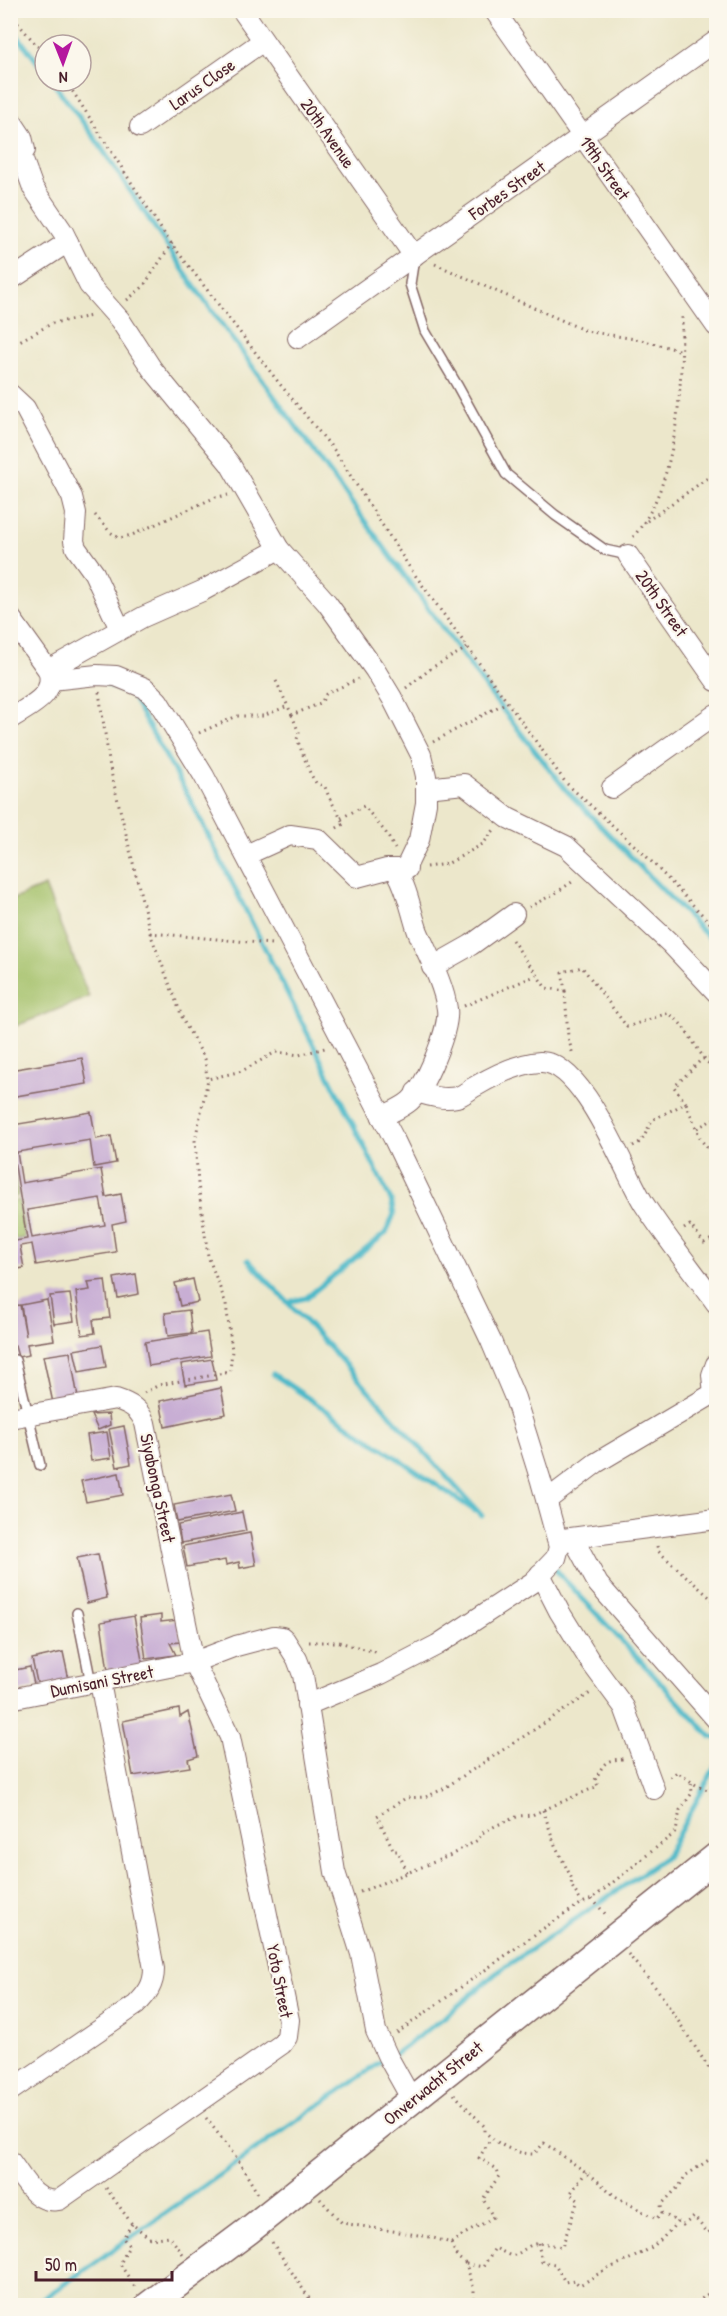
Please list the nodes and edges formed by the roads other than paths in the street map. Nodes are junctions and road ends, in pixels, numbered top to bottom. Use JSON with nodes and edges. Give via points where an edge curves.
{"nodes":[{"id":1,"x":242,"y":10,"type":"edge"},
{"id":2,"x":494,"y":10,"type":"edge"},
{"id":3,"x":263,"y":41,"type":"junction"},
{"id":4,"x":717,"y":41,"type":"edge"},
{"id":5,"x":10,"y":119,"type":"edge"},
{"id":6,"x":140,"y":127,"type":"dead end"},
{"id":7,"x":583,"y":136,"type":"junction"},
{"id":8,"x":68,"y":242,"type":"junction"},
{"id":9,"x":414,"y":256,"type":"junction"},
{"id":10,"x":10,"y":280,"type":"edge"},
{"id":11,"x":717,"y":326,"type":"edge"},
{"id":12,"x":298,"y":338,"type":"dead end"},
{"id":13,"x":10,"y":394,"type":"edge"},
{"id":14,"x":279,"y":549,"type":"junction"},
{"id":15,"x":628,"y":555,"type":"joint"},
{"id":16,"x":10,"y":617,"type":"edge"},
{"id":17,"x":120,"y":629,"type":"junction"},
{"id":18,"x":50,"y":675,"type":"junction"},
{"id":19,"x":717,"y":681,"type":"edge"},
{"id":20,"x":717,"y":714,"type":"edge"},
{"id":21,"x":10,"y":719,"type":"edge"},
{"id":22,"x":426,"y":788,"type":"junction"},
{"id":23,"x":612,"y":788,"type":"dead end"},
{"id":24,"x":246,"y":855,"type":"junction"},
{"id":25,"x":404,"y":868,"type":"junction"},
{"id":26,"x":508,"y":919,"type":"road end"},
{"id":27,"x":432,"y":967,"type":"junction"},
{"id":28,"x":717,"y":992,"type":"edge"},
{"id":29,"x":416,"y":1092,"type":"junction"},
{"id":30,"x":382,"y":1117,"type":"junction"},
{"id":31,"x":717,"y":1303,"type":"edge"},
{"id":32,"x":15,"y":1360,"type":"dead end"},
{"id":33,"x":717,"y":1364,"type":"edge"},
{"id":34,"x":715,"y":1393,"type":"edge"},
{"id":35,"x":19,"y":1416,"type":"edge"},
{"id":36,"x":40,"y":1465,"type":"dead end"},
{"id":37,"x":547,"y":1500,"type":"junction"},
{"id":38,"x":717,"y":1519,"type":"edge"},
{"id":39,"x":565,"y":1539,"type":"junction"},
{"id":40,"x":540,"y":1574,"type":"junction"},
{"id":41,"x":77,"y":1613,"type":"dead end"},
{"id":42,"x":194,"y":1662,"type":"junction"},
{"id":43,"x":95,"y":1683,"type":"junction"},
{"id":44,"x":10,"y":1699,"type":"edge"},
{"id":45,"x":307,"y":1705,"type":"junction"},
{"id":46,"x":717,"y":1719,"type":"edge"},
{"id":47,"x":653,"y":1787,"type":"road end"},
{"id":48,"x":717,"y":1857,"type":"edge"},
{"id":49,"x":10,"y":2091,"type":"edge"},
{"id":50,"x":412,"y":2100,"type":"junction"},
{"id":51,"x":10,"y":2161,"type":"edge"},
{"id":52,"x":145,"y":2301,"type":"edge"}],
"edges":[{"from":1,"to":3,"type":"street","name":"20th Avenue"},
{"from":2,"to":7,"type":"street","name":"19th Street"},
{"from":3,"to":6,"type":"street","name":"Larus Close"},
{"from":3,"to":9,"type":"street","name":"20th Avenue"},
{"from":4,"to":7,"type":"street","name":"Forbes Street"},
{"from":5,"to":8,"type":"street","via":[[24,142],[21,155],[33,188]]},
{"from":7,"to":9,"type":"street","name":"Forbes Street"},
{"from":7,"to":11,"type":"street","name":"19th Street"},
{"from":8,"to":10,"type":"street"},
{"from":8,"to":14,"type":"street","via":[[89,285],[230,464]]},
{"from":9,"to":12,"type":"street","name":"Forbes Street"},
{"from":9,"to":15,"type":"lane","via":[[410,284],[425,331],[506,474],[605,550]]},
{"from":13,"to":17,"type":"street","via":[[25,408],[75,503],[76,548],[94,573]]},
{"from":14,"to":17,"type":"street"},
{"from":14,"to":22,"type":"street","via":[[327,603],[375,670],[421,755]]},
{"from":15,"to":19,"type":"street","name":"20th Street"},
{"from":16,"to":18,"type":"street"},
{"from":17,"to":18,"type":"street"},
{"from":18,"to":21,"type":"street","via":[[45,695]]},
{"from":18,"to":24,"type":"street","via":[[116,676],[146,688],[204,776]]},
{"from":20,"to":23,"type":"street"},
{"from":22,"to":25,"type":"street","via":[[419,840]]},
{"from":22,"to":28,"type":"street","via":[[464,784],[508,818],[566,846]]},
{"from":24,"to":25,"type":"street","via":[[290,835],[318,839],[357,877]]},
{"from":24,"to":30,"type":"street"},
{"from":25,"to":27,"type":"street","via":[[397,872]]},
{"from":26,"to":27,"type":"street"},
{"from":27,"to":29,"type":"street","via":[[448,1017],[436,1057]]},
{"from":29,"to":30,"type":"street","via":[[411,1101]]},
{"from":29,"to":31,"type":"street","via":[[455,1097],[522,1066],[552,1064],[589,1101],[642,1201]]},
{"from":30,"to":37,"type":"street","via":[[491,1341],[515,1398]]},
{"from":32,"to":35,"type":"lane"},
{"from":33,"to":34,"type":"street","via":[[712,1375]]},
{"from":34,"to":37,"type":"street","via":[[596,1463]]},
{"from":35,"to":36,"type":"lane"},
{"from":35,"to":42,"type":"street","name":"Siyabonga Street","via":[[116,1399],[131,1404],[141,1414]]},
{"from":37,"to":39,"type":"street"},
{"from":38,"to":39,"type":"street"},
{"from":39,"to":40,"type":"street","via":[[558,1554]]},
{"from":39,"to":46,"type":"street","via":[[598,1584]]},
{"from":40,"to":45,"type":"street","via":[[519,1593],[437,1645]]},
{"from":40,"to":47,"type":"street","via":[[559,1611],[624,1707]]},
{"from":41,"to":43,"type":"lane"},
{"from":42,"to":43,"type":"street","name":"Dumisani Street"},
{"from":42,"to":45,"type":"street","name":"Dumisani Street","via":[[266,1637],[282,1637],[290,1645],[303,1675]]},
{"from":42,"to":51,"type":"street","name":"Yoto Street","via":[[230,1737],[289,2020],[287,2037],[59,2200],[36,2196]]},
{"from":43,"to":44,"type":"street","name":"Dumisani Street"},
{"from":43,"to":49,"type":"street","via":[[154,1980],[136,2005]]},
{"from":45,"to":50,"type":"street","via":[[333,1862],[361,1954],[373,2020]]},
{"from":48,"to":50,"type":"street","name":"Onverwacht Street"},
{"from":50,"to":52,"type":"street","name":"Onverwacht Street","via":[[196,2271]]}]}
